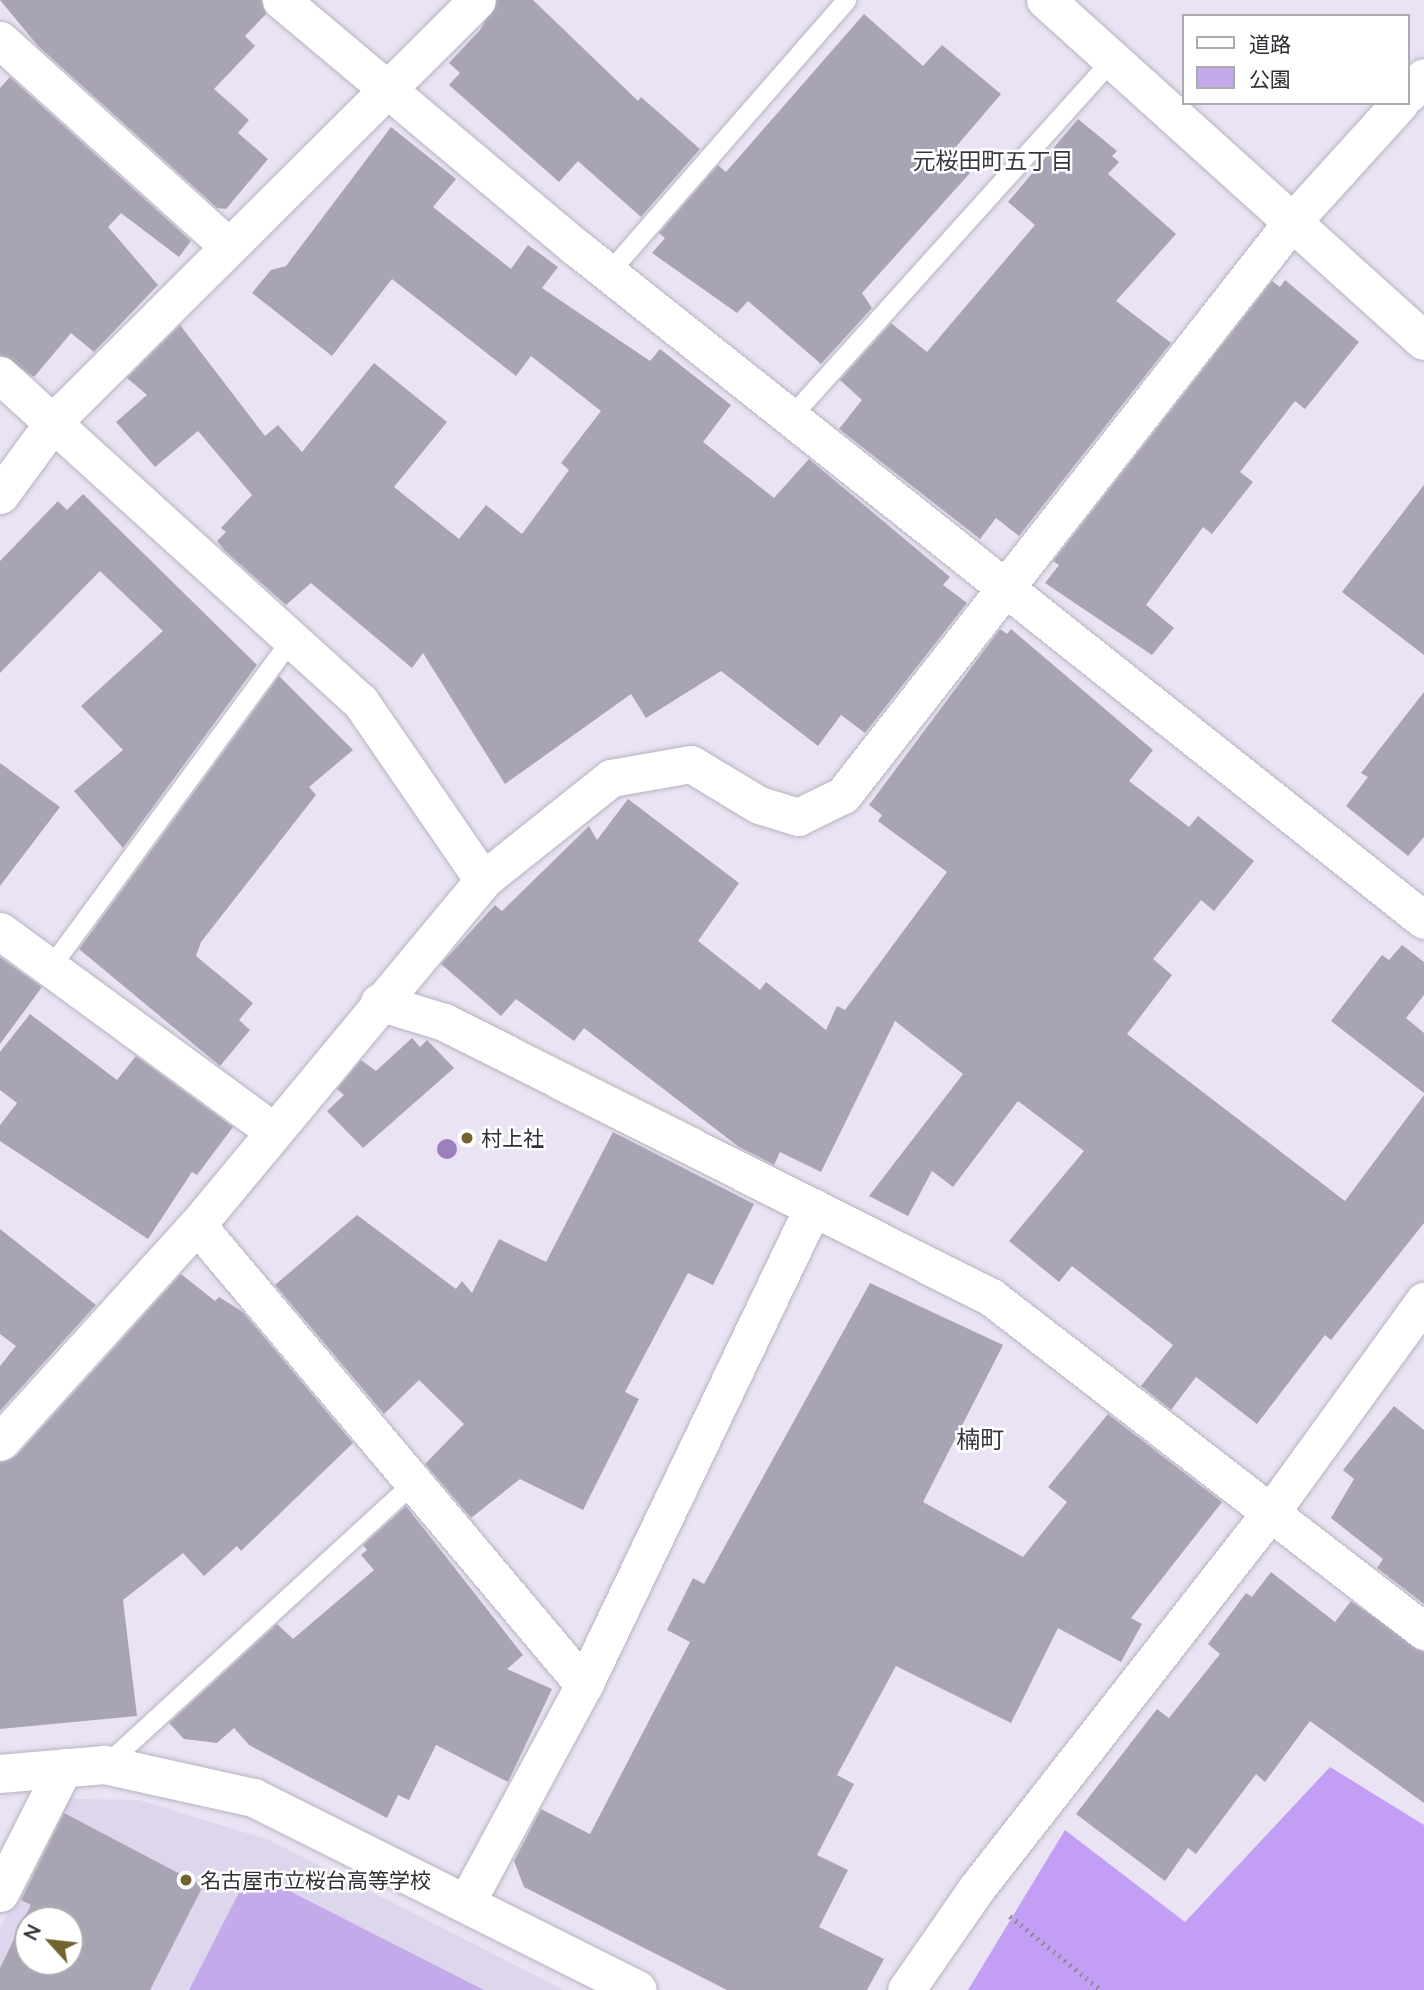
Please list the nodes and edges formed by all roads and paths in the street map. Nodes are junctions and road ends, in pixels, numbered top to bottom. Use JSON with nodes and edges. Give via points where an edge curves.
{"nodes":[{"id":1,"x":281,"y":0,"type":"edge"},
{"id":2,"x":477,"y":0,"type":"edge"},
{"id":3,"x":846,"y":0,"type":"edge"},
{"id":4,"x":1046,"y":0,"type":"edge"},
{"id":5,"x":0,"y":40,"type":"edge"},
{"id":6,"x":1112,"y":60,"type":"junction"},
{"id":7,"x":1424,"y":77,"type":"edge"},
{"id":8,"x":383,"y":92,"type":"junction"},
{"id":9,"x":1410,"y":92,"type":"edge"},
{"id":10,"x":1398,"y":105,"type":"edge"},
{"id":11,"x":1291,"y":223,"type":"junction"},
{"id":12,"x":228,"y":246,"type":"junction"},
{"id":13,"x":608,"y":273,"type":"junction"},
{"id":14,"x":1424,"y":341,"type":"edge"},
{"id":15,"x":0,"y":374,"type":"edge"},
{"id":16,"x":791,"y":416,"type":"junction"},
{"id":17,"x":55,"y":420,"type":"junction"},
{"id":18,"x":0,"y":495,"type":"edge"},
{"id":19,"x":1003,"y":586,"type":"junction"},
{"id":20,"x":294,"y":635,"type":"junction"},
{"id":21,"x":483,"y":880,"type":"junction"},
{"id":22,"x":1424,"y":920,"type":"edge"},
{"id":23,"x":0,"y":931,"type":"edge"},
{"id":24,"x":51,"y":966,"type":"junction"},
{"id":25,"x":379,"y":1002,"type":"junction"},
{"id":26,"x":271,"y":1129,"type":"junction"},
{"id":27,"x":813,"y":1207,"type":"junction"},
{"id":28,"x":197,"y":1225,"type":"junction"},
{"id":29,"x":1424,"y":1301,"type":"edge"},
{"id":30,"x":0,"y":1442,"type":"edge"},
{"id":31,"x":414,"y":1482,"type":"junction"},
{"id":32,"x":1271,"y":1512,"type":"junction"},
{"id":33,"x":1424,"y":1632,"type":"edge"},
{"id":34,"x":584,"y":1685,"type":"junction"},
{"id":35,"x":105,"y":1765,"type":"junction"},
{"id":36,"x":64,"y":1767,"type":"junction"},
{"id":37,"x":0,"y":1774,"type":"edge"},
{"id":38,"x":976,"y":1889,"type":"junction"},
{"id":39,"x":0,"y":1893,"type":"edge"},
{"id":40,"x":466,"y":1903,"type":"junction"},
{"id":41,"x":638,"y":1990,"type":"edge"},
{"id":42,"x":906,"y":1990,"type":"edge"},
{"id":43,"x":1101,"y":1990,"type":"edge"}],
"edges":[{"from":1,"to":8,"type":"street"},
{"from":2,"to":8,"type":"street"},
{"from":3,"to":13,"type":"lane"},
{"from":4,"to":6,"type":"street"},
{"from":5,"to":12,"type":"street"},
{"from":6,"to":11,"type":"street"},
{"from":6,"to":16,"type":"lane"},
{"from":7,"to":9,"type":"street"},
{"from":8,"to":12,"type":"street"},
{"from":8,"to":13,"type":"street"},
{"from":10,"to":11,"type":"street"},
{"from":11,"to":14,"type":"street"},
{"from":11,"to":19,"type":"street"},
{"from":12,"to":17,"type":"street"},
{"from":13,"to":16,"type":"street"},
{"from":15,"to":17,"type":"street"},
{"from":16,"to":19,"type":"street"},
{"from":17,"to":18,"type":"street"},
{"from":17,"to":20,"type":"street"},
{"from":19,"to":21,"type":"street","via":[[844,795],[798,817],[759,805],[691,764],[657,766],[611,778]]},
{"from":19,"to":22,"type":"street"},
{"from":20,"to":21,"type":"street","via":[[360,701]]},
{"from":20,"to":24,"type":"lane"},
{"from":21,"to":25,"type":"street"},
{"from":23,"to":24,"type":"street"},
{"from":24,"to":26,"type":"street"},
{"from":25,"to":26,"type":"street"},
{"from":25,"to":27,"type":"street","via":[[444,1022]]},
{"from":26,"to":28,"type":"street"},
{"from":27,"to":32,"type":"street","via":[[991,1297]]},
{"from":27,"to":34,"type":"street"},
{"from":28,"to":30,"type":"street"},
{"from":28,"to":31,"type":"street"},
{"from":29,"to":32,"type":"street"},
{"from":31,"to":34,"type":"street"},
{"from":31,"to":35,"type":"lane"},
{"from":32,"to":33,"type":"street"},
{"from":32,"to":38,"type":"street"},
{"from":34,"to":40,"type":"street"},
{"from":35,"to":36,"type":"street"},
{"from":35,"to":40,"type":"street","via":[[254,1798]]},
{"from":36,"to":37,"type":"street"},
{"from":36,"to":39,"type":"street"},
{"from":38,"to":42,"type":"street"},
{"from":38,"to":43,"type":"path"},
{"from":40,"to":41,"type":"street"}]}
